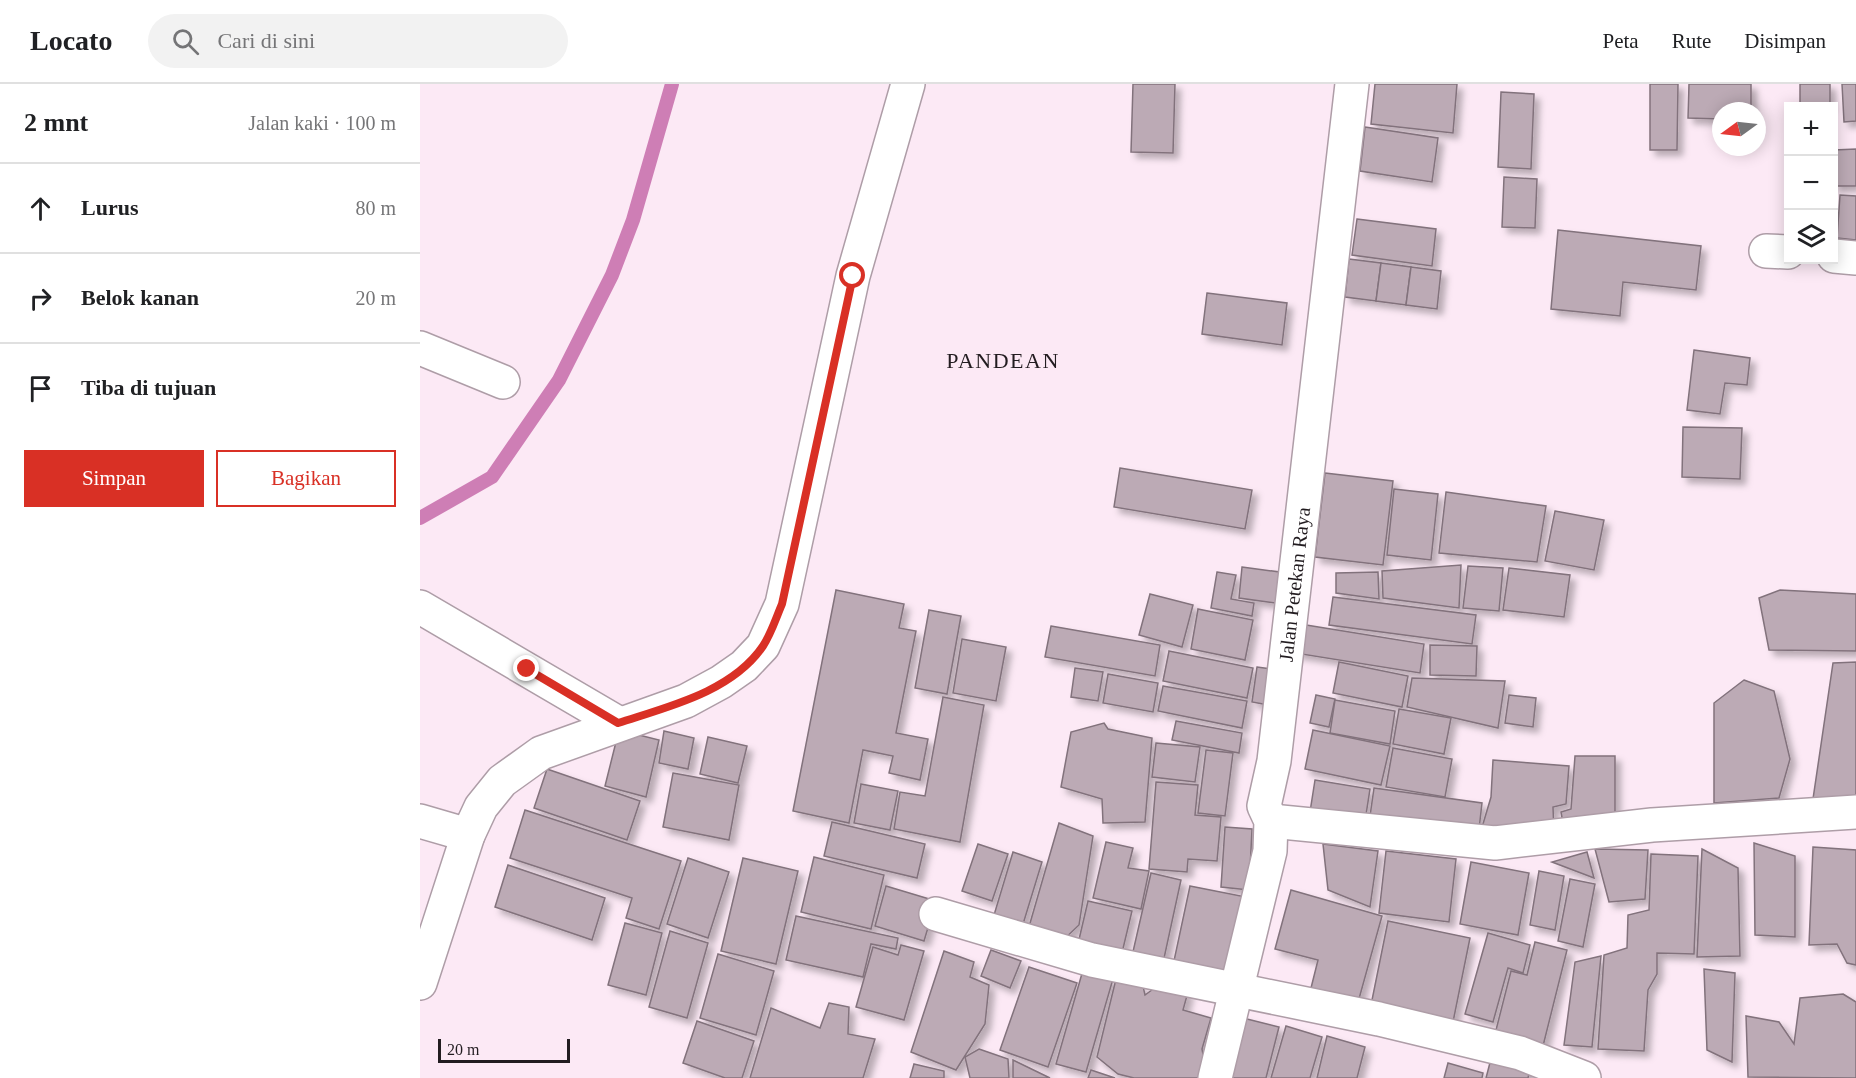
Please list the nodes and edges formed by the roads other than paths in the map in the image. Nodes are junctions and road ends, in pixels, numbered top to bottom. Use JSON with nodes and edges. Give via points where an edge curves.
{"nodes":[{"id":1,"x":908,"y":84,"type":"edge"},
{"id":2,"x":1352,"y":84,"type":"edge"},
{"id":3,"x":1838,"y":256,"type":"edge"},
{"id":4,"x":1856,"y":258,"type":"edge"},
{"id":5,"x":420,"y":348,"type":"edge"},
{"id":6,"x":503,"y":382,"type":"dead end"},
{"id":7,"x":420,"y":607,"type":"edge"},
{"id":8,"x":618,"y":723,"type":"junction"},
{"id":9,"x":1856,"y":812,"type":"edge"},
{"id":10,"x":420,"y":821,"type":"edge"},
{"id":11,"x":1271,"y":821,"type":"junction"},
{"id":12,"x":468,"y":835,"type":"junction"},
{"id":13,"x":936,"y":914,"type":"dead end"},
{"id":14,"x":420,"y":982,"type":"edge"},
{"id":15,"x":1234,"y":991,"type":"junction"},
{"id":16,"x":1215,"y":1078,"type":"edge"},
{"id":17,"x":1584,"y":1078,"type":"edge"}],
"edges":[{"from":1,"to":8,"type":"street","via":[[853,276],[782,604],[763,646],[744,666],[686,701]]},
{"from":2,"to":11,"type":"street","name":"Jalan Petekan Raya","via":[[1274,761],[1264,806]]},
{"from":3,"to":4,"type":"street"},
{"from":5,"to":6,"type":"street"},
{"from":7,"to":8,"type":"street"},
{"from":8,"to":12,"type":"street","via":[[541,753],[502,781],[481,807]]},
{"from":9,"to":11,"type":"street","via":[[1652,825],[1494,843]]},
{"from":10,"to":12,"type":"street"},
{"from":11,"to":15,"type":"street","name":"Jalan Petekan Raya","via":[[1270,851]]},
{"from":12,"to":14,"type":"street"},
{"from":13,"to":15,"type":"street","via":[[1092,960]]},
{"from":15,"to":16,"type":"street","name":"Jalan Petekan Raya"},
{"from":15,"to":17,"type":"street","via":[[1379,1019],[1520,1053]]}]}
